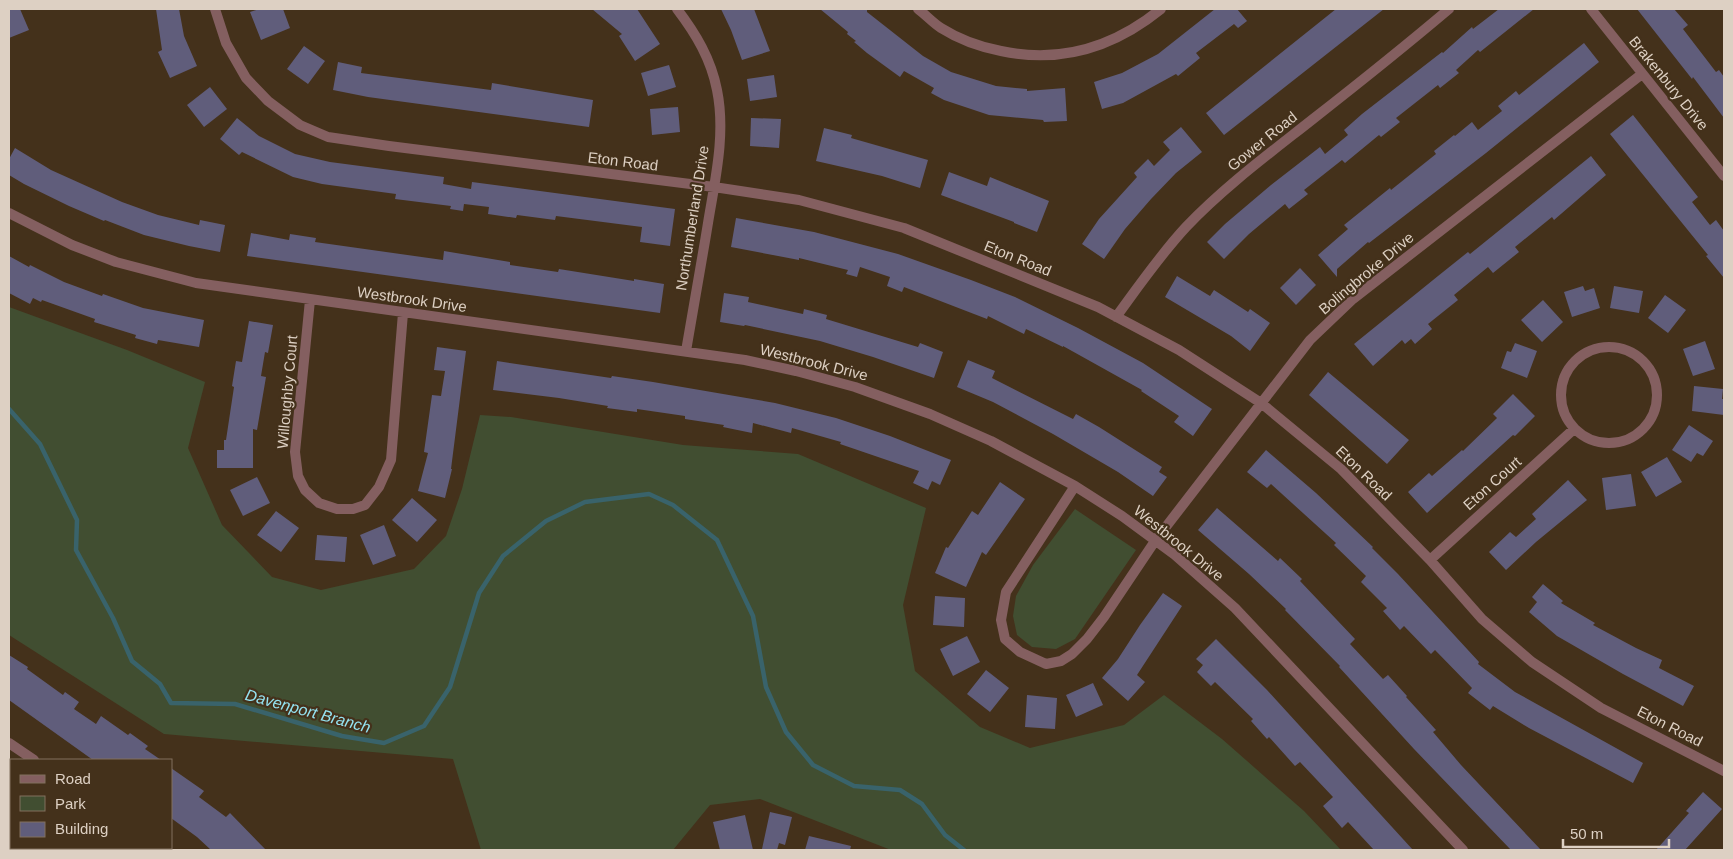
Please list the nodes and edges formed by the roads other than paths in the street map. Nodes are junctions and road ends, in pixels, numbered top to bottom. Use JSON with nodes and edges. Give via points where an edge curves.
{"nodes":[{"id":1,"x":214,"y":9,"type":"edge"},
{"id":2,"x":677,"y":9,"type":"edge"},
{"id":3,"x":918,"y":9,"type":"edge"},
{"id":4,"x":1161,"y":9,"type":"edge"},
{"id":5,"x":1449,"y":9,"type":"edge"},
{"id":6,"x":1591,"y":9,"type":"edge"},
{"id":7,"x":1642,"y":74,"type":"junction"},
{"id":8,"x":1724,"y":176,"type":"edge"},
{"id":9,"x":714,"y":187,"type":"junction"},
{"id":10,"x":9,"y":213,"type":"edge"},
{"id":11,"x":310,"y":300,"type":"junction"},
{"id":12,"x":403,"y":313,"type":"junction"},
{"id":13,"x":1116,"y":317,"type":"junction"},
{"id":14,"x":686,"y":351,"type":"junction"},
{"id":15,"x":1262,"y":404,"type":"junction"},
{"id":16,"x":1574,"y":429,"type":"junction"},
{"id":17,"x":1075,"y":486,"type":"junction"},
{"id":18,"x":1155,"y":541,"type":"junction"},
{"id":19,"x":1430,"y":560,"type":"junction"},
{"id":20,"x":9,"y":743,"type":"edge"},
{"id":21,"x":33,"y":759,"type":"edge"},
{"id":22,"x":1724,"y":771,"type":"edge"},
{"id":23,"x":1463,"y":850,"type":"edge"}],
"edges":[{"from":1,"to":9,"type":"street","name":"Eton Road","via":[[226,43],[246,78],[268,101],[300,125],[328,137]]},
{"from":2,"to":9,"type":"street","name":"Northumberland Drive","via":[[704,49],[717,91],[720,118]]},
{"from":3,"to":4,"type":"street","via":[[942,28],[977,46],[1031,56],[1057,56],[1103,44],[1127,33]]},
{"from":5,"to":13,"type":"street","name":"Gower Road","via":[[1211,203],[1156,262]]},
{"from":6,"to":7,"type":"street","name":"Brakenbury Drive"},
{"from":7,"to":8,"type":"street","name":"Brakenbury Drive"},
{"from":7,"to":15,"type":"street","name":"Bolingbroke Drive","via":[[1353,299],[1310,340]]},
{"from":9,"to":13,"type":"street","name":"Eton Road","via":[[800,200],[904,228]]},
{"from":9,"to":14,"type":"street","name":"Northumberland Drive"},
{"from":10,"to":11,"type":"street","name":"Westbrook Drive","via":[[72,245],[116,262],[196,283]]},
{"from":11,"to":12,"type":"street","name":"Westbrook Drive"},
{"from":11,"to":12,"type":"street","name":"Willoughby Court","via":[[296,452],[298,476],[305,490],[319,503],[337,509],[365,505],[391,460]]},
{"from":12,"to":14,"type":"street","name":"Westbrook Drive"},
{"from":13,"to":15,"type":"street","name":"Eton Road","via":[[1179,350]]},
{"from":14,"to":17,"type":"street","name":"Westbrook Drive","via":[[788,369],[855,387],[991,440]]},
{"from":15,"to":18,"type":"street","name":"Bolingbroke Drive"},
{"from":15,"to":19,"type":"street","name":"Eton Road","via":[[1341,470]]},
{"from":16,"to":16,"type":"street","via":[[1585,437],[1612,444],[1626,441],[1648,424],[1655,412],[1656,384],[1640,358],[1626,350],[1594,349],[1568,369],[1562,383],[1561,399],[1565,415]]},
{"from":16,"to":19,"type":"street","name":"Eton Court"},
{"from":17,"to":18,"type":"street","name":"Westbrook Drive"},
{"from":17,"to":18,"type":"street","name":"Bolingbroke Drive","via":[[1006,592],[1001,620],[1005,639],[1020,652],[1046,664],[1061,661],[1072,654],[1104,617]]},
{"from":18,"to":23,"type":"street","name":"Westbrook Drive","via":[[1235,608]]},
{"from":19,"to":22,"type":"street","name":"Eton Road","via":[[1482,619],[1532,662],[1601,708]]},
{"from":20,"to":21,"type":"street"}]}
